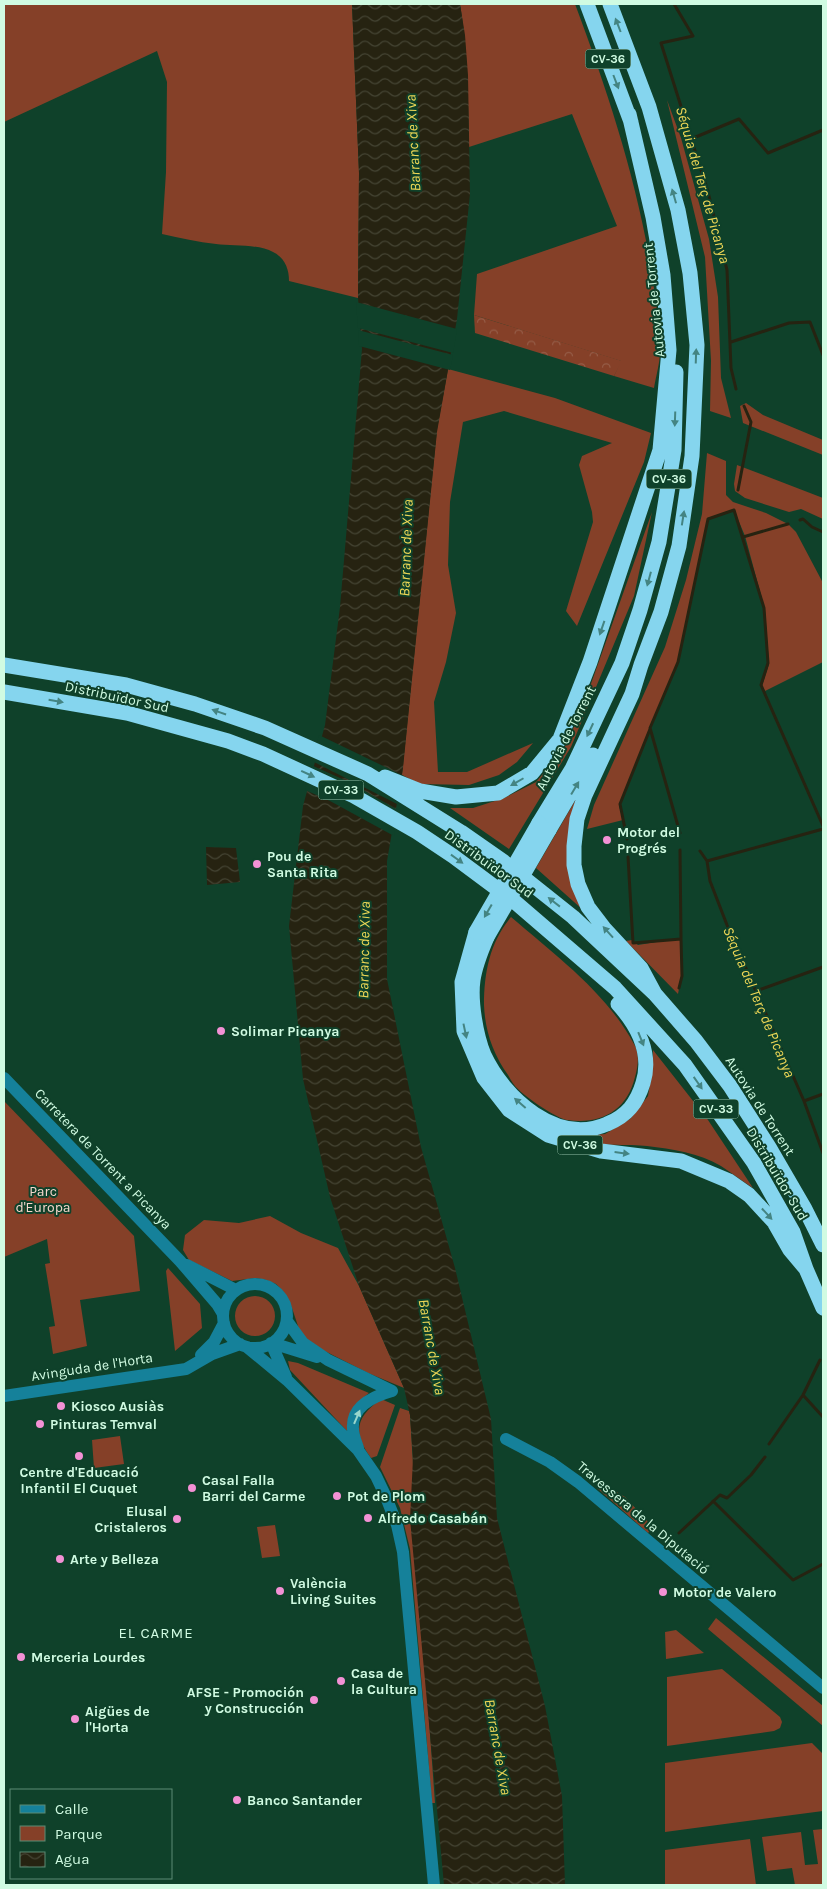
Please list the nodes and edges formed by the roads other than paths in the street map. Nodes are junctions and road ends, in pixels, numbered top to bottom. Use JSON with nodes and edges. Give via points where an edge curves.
{"nodes":[{"id":1,"x":587,"y":4,"type":"edge"},
{"id":2,"x":610,"y":4,"type":"edge"},
{"id":3,"x":629,"y":114,"type":"junction"},
{"id":4,"x":4,"y":664,"type":"edge"},
{"id":5,"x":641,"y":665,"type":"junction"},
{"id":6,"x":4,"y":692,"type":"edge"},
{"id":7,"x":368,"y":774,"type":"junction"},
{"id":8,"x":544,"y":827,"type":"junction"},
{"id":9,"x":482,"y":935,"type":"junction"},
{"id":10,"x":594,"y":971,"type":"junction"},
{"id":11,"x":655,"y":994,"type":"junction"},
{"id":12,"x":4,"y":1078,"type":"edge"},
{"id":13,"x":823,"y":1246,"type":"edge"},
{"id":14,"x":180,"y":1262,"type":"junction"},
{"id":15,"x":806,"y":1269,"type":"junction"},
{"id":16,"x":236,"y":1290,"type":"junction"},
{"id":17,"x":823,"y":1308,"type":"edge"},
{"id":18,"x":223,"y":1319,"type":"junction"},
{"id":19,"x":287,"y":1321,"type":"junction"},
{"id":20,"x":271,"y":1343,"type":"junction"},
{"id":21,"x":243,"y":1345,"type":"junction"},
{"id":22,"x":328,"y":1360,"type":"junction"},
{"id":23,"x":186,"y":1368,"type":"junction"},
{"id":24,"x":287,"y":1380,"type":"junction"},
{"id":25,"x":4,"y":1396,"type":"edge"},
{"id":26,"x":506,"y":1439,"type":"dead end"},
{"id":27,"x":358,"y":1450,"type":"junction"},
{"id":28,"x":823,"y":1688,"type":"edge"},
{"id":29,"x":434,"y":1885,"type":"edge"}],
"edges":[{"from":1,"to":3,"type":"highway","name":"Autovia de Torrent","number":"CV-36","one_way":true},
{"from":5,"to":2,"type":"highway","number":"CV-36","one_way":true,"via":[[661,612],[679,546],[692,456],[697,345],[690,273],[678,210],[649,107]]},
{"from":3,"to":7,"type":"highway","one_way":true,"via":[[663,275],[669,350],[660,450],[590,662],[560,739],[532,773],[498,793],[456,797]]},
{"from":3,"to":8,"type":"highway","name":"Autovia de Torrent","number":"CV-36","one_way":true,"via":[[660,217],[670,275],[677,348],[674,450],[659,542],[622,663]]},
{"from":7,"to":4,"type":"highway","name":"Distribuïdor Sud","number":"CV-33","one_way":true,"via":[[265,728],[195,704],[126,684]]},
{"from":8,"to":5,"type":"highway","one_way":true,"via":[[585,771]]},
{"from":11,"to":5,"type":"highway","number":"CV-36","one_way":true,"via":[[641,968],[588,907],[574,865],[577,819],[585,795],[632,694]]},
{"from":6,"to":10,"type":"highway","name":"Distribuïdor Sud","number":"CV-33","one_way":true,"via":[[127,713],[228,741],[354,796],[453,856],[515,902]]},
{"from":11,"to":7,"type":"highway","name":"Distribuïdor Sud","number":"CV-33","one_way":true,"via":[[573,917],[504,862]]},
{"from":8,"to":9,"type":"highway","bridge":true},
{"from":10,"to":9,"type":"highway","one_way":true,"via":[[603,988],[638,1032],[646,1052],[645,1075],[639,1095],[630,1109],[616,1121],[598,1128],[564,1128],[542,1119],[519,1102],[498,1080],[484,1054],[473,1005],[472,981]]},
{"from":9,"to":15,"type":"highway","number":"CV-36","one_way":true,"via":[[462,982],[464,1031],[484,1078],[509,1110],[548,1136],[601,1151],[681,1161],[729,1180],[749,1195],[774,1222],[790,1250]]},
{"from":10,"to":15,"type":"highway","name":"Distribuïdor Sud","number":"CV-33","one_way":true,"via":[[616,988],[685,1065],[754,1163],[793,1232]]},
{"from":11,"to":13,"type":"highway","name":"Autovia de Torrent","number":"CV-36","via":[[730,1086],[769,1147]]},
{"from":12,"to":14,"type":"street","name":"Carretera de Torrent a Picanya"},
{"from":14,"to":16,"type":"street"},
{"from":14,"to":18,"type":"street","name":"Carretera de Torrent a Picanya","via":[[217,1304]]},
{"from":15,"to":17,"type":"highway","number":"CV-36"},
{"from":16,"to":18,"type":"street","via":[[229,1296]]},
{"from":16,"to":19,"type":"street","via":[[246,1285],[267,1286],[283,1301]]},
{"from":18,"to":21,"type":"street","via":[[227,1331]]},
{"from":18,"to":23,"type":"street","via":[[214,1342]]},
{"from":19,"to":20,"type":"street","via":[[278,1338]]},
{"from":19,"to":22,"type":"street","via":[[303,1343]]},
{"from":20,"to":21,"type":"street"},
{"from":20,"to":22,"type":"street"},
{"from":20,"to":24,"type":"street"},
{"from":21,"to":23,"type":"street","name":"Avinguda de l'Horta","via":[[212,1354]]},
{"from":21,"to":24,"type":"street"},
{"from":27,"to":22,"type":"street","one_way":true,"via":[[352,1428],[356,1414],[372,1397],[392,1391]]},
{"from":23,"to":25,"type":"street","name":"Avinguda de l'Horta"},
{"from":24,"to":27,"type":"street"},
{"from":26,"to":28,"type":"street","name":"Travessera de la Diputació","via":[[550,1462],[578,1482]]},
{"from":27,"to":29,"type":"street","via":[[386,1497],[403,1552]]}]}
